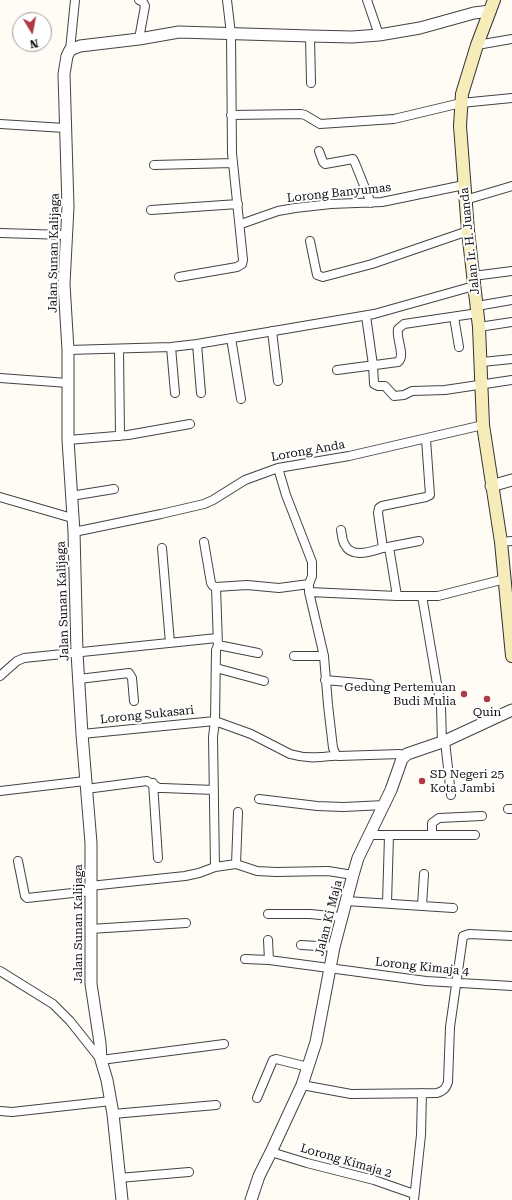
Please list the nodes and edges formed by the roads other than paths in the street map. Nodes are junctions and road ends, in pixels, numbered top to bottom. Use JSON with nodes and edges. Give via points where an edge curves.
{"nodes":[{"id":1,"x":72,"y":0,"type":"edge"},
{"id":2,"x":139,"y":0,"type":"edge"},
{"id":3,"x":227,"y":0,"type":"edge"},
{"id":4,"x":367,"y":0,"type":"edge"},
{"id":5,"x":492,"y":5,"type":"edge"},
{"id":6,"x":231,"y":34,"type":"junction"},
{"id":7,"x":379,"y":35,"type":"junction"},
{"id":8,"x":310,"y":36,"type":"junction"},
{"id":9,"x":139,"y":39,"type":"junction"},
{"id":10,"x":512,"y":39,"type":"edge"},
{"id":11,"x":477,"y":45,"type":"junction"},
{"id":12,"x":70,"y":50,"type":"junction"},
{"id":13,"x":311,"y":83,"type":"dead end"},
{"id":14,"x":512,"y":98,"type":"edge"},
{"id":15,"x":461,"y":103,"type":"junction"},
{"id":16,"x":231,"y":115,"type":"junction"},
{"id":17,"x":0,"y":124,"type":"edge"},
{"id":18,"x":65,"y":128,"type":"junction"},
{"id":19,"x":318,"y":150,"type":"dead end"},
{"id":20,"x":233,"y":163,"type":"junction"},
{"id":21,"x":154,"y":165,"type":"dead end"},
{"id":22,"x":464,"y":185,"type":"junction"},
{"id":23,"x":512,"y":186,"type":"edge"},
{"id":24,"x":465,"y":200,"type":"junction"},
{"id":25,"x":371,"y":203,"type":"junction"},
{"id":26,"x":238,"y":204,"type":"junction"},
{"id":27,"x":151,"y":210,"type":"dead end"},
{"id":28,"x":240,"y":224,"type":"junction"},
{"id":29,"x":468,"y":231,"type":"junction"},
{"id":30,"x":0,"y":233,"type":"edge"},
{"id":31,"x":66,"y":235,"type":"junction"},
{"id":32,"x":310,"y":242,"type":"dead end"},
{"id":33,"x":512,"y":271,"type":"edge"},
{"id":34,"x":179,"y":277,"type":"dead end"},
{"id":35,"x":474,"y":281,"type":"junction"},
{"id":36,"x":512,"y":300,"type":"edge"},
{"id":37,"x":477,"y":309,"type":"junction"},
{"id":38,"x":366,"y":316,"type":"junction"},
{"id":39,"x":454,"y":317,"type":"junction"},
{"id":40,"x":512,"y":322,"type":"edge"},
{"id":41,"x":479,"y":327,"type":"junction"},
{"id":42,"x":272,"y":331,"type":"junction"},
{"id":43,"x":231,"y":338,"type":"junction"},
{"id":44,"x":197,"y":344,"type":"junction"},
{"id":45,"x":171,"y":347,"type":"junction"},
{"id":46,"x":460,"y":347,"type":"dead end"},
{"id":47,"x":119,"y":349,"type":"junction"},
{"id":48,"x":68,"y":350,"type":"junction"},
{"id":49,"x":512,"y":359,"type":"edge"},
{"id":50,"x":482,"y":362,"type":"junction"},
{"id":51,"x":373,"y":365,"type":"junction"},
{"id":52,"x":337,"y":370,"type":"dead end"},
{"id":53,"x":0,"y":378,"type":"edge"},
{"id":54,"x":512,"y":380,"type":"edge"},
{"id":55,"x":278,"y":381,"type":"dead end"},
{"id":56,"x":68,"y":383,"type":"junction"},
{"id":57,"x":481,"y":386,"type":"junction"},
{"id":58,"x":175,"y":392,"type":"dead end"},
{"id":59,"x":201,"y":393,"type":"dead end"},
{"id":60,"x":241,"y":399,"type":"dead end"},
{"id":61,"x":190,"y":424,"type":"dead end"},
{"id":62,"x":483,"y":425,"type":"junction"},
{"id":63,"x":120,"y":436,"type":"junction"},
{"id":64,"x":426,"y":439,"type":"junction"},
{"id":65,"x":68,"y":440,"type":"junction"},
{"id":66,"x":278,"y":468,"type":"junction"},
{"id":67,"x":512,"y":480,"type":"edge"},
{"id":68,"x":491,"y":486,"type":"junction"},
{"id":69,"x":114,"y":489,"type":"dead end"},
{"id":70,"x":71,"y":496,"type":"junction"},
{"id":71,"x":0,"y":497,"type":"edge"},
{"id":72,"x":72,"y":518,"type":"junction"},
{"id":73,"x":341,"y":530,"type":"dead end"},
{"id":74,"x":74,"y":532,"type":"junction"},
{"id":75,"x":419,"y":541,"type":"dead end"},
{"id":76,"x":204,"y":542,"type":"dead end"},
{"id":77,"x":506,"y":542,"type":"edge"},
{"id":78,"x":162,"y":548,"type":"dead end"},
{"id":79,"x":386,"y":548,"type":"junction"},
{"id":80,"x":505,"y":579,"type":"junction"},
{"id":81,"x":216,"y":587,"type":"junction"},
{"id":82,"x":309,"y":588,"type":"junction"},
{"id":83,"x":397,"y":596,"type":"junction"},
{"id":84,"x":422,"y":596,"type":"junction"},
{"id":85,"x":509,"y":598,"type":"edge"},
{"id":86,"x":217,"y":641,"type":"junction"},
{"id":87,"x":170,"y":643,"type":"junction"},
{"id":88,"x":77,"y":653,"type":"junction"},
{"id":89,"x":258,"y":653,"type":"dead end"},
{"id":90,"x":294,"y":656,"type":"dead end"},
{"id":91,"x":324,"y":656,"type":"junction"},
{"id":92,"x":512,"y":656,"type":"edge"},
{"id":93,"x":216,"y":668,"type":"junction"},
{"id":94,"x":0,"y":676,"type":"edge"},
{"id":95,"x":79,"y":679,"type":"junction"},
{"id":96,"x":325,"y":680,"type":"junction"},
{"id":97,"x":264,"y":681,"type":"dead end"},
{"id":98,"x":370,"y":684,"type":"dead end"},
{"id":99,"x":134,"y":701,"type":"dead end"},
{"id":100,"x":512,"y":710,"type":"edge"},
{"id":101,"x":215,"y":721,"type":"junction"},
{"id":102,"x":82,"y":734,"type":"junction"},
{"id":103,"x":444,"y":742,"type":"junction"},
{"id":104,"x":336,"y":755,"type":"junction"},
{"id":105,"x":405,"y":756,"type":"junction"},
{"id":106,"x":153,"y":783,"type":"junction"},
{"id":107,"x":86,"y":785,"type":"junction"},
{"id":108,"x":214,"y":790,"type":"junction"},
{"id":109,"x":0,"y":792,"type":"edge"},
{"id":110,"x":451,"y":795,"type":"dead end"},
{"id":111,"x":259,"y":799,"type":"dead end"},
{"id":112,"x":385,"y":805,"type":"junction"},
{"id":113,"x":238,"y":812,"type":"dead end"},
{"id":114,"x":482,"y":816,"type":"dead end"},
{"id":115,"x":370,"y":835,"type":"junction"},
{"id":116,"x":432,"y":835,"type":"junction"},
{"id":117,"x":475,"y":835,"type":"dead end"},
{"id":118,"x":389,"y":836,"type":"junction"},
{"id":119,"x":158,"y":858,"type":"dead end"},
{"id":120,"x":18,"y":861,"type":"dead end"},
{"id":121,"x":236,"y":864,"type":"junction"},
{"id":122,"x":215,"y":867,"type":"junction"},
{"id":123,"x":424,"y":874,"type":"dead end"},
{"id":124,"x":353,"y":875,"type":"junction"},
{"id":125,"x":91,"y":888,"type":"junction"},
{"id":126,"x":346,"y":901,"type":"junction"},
{"id":127,"x":387,"y":904,"type":"junction"},
{"id":128,"x":422,"y":906,"type":"junction"},
{"id":129,"x":453,"y":908,"type":"dead end"},
{"id":130,"x":268,"y":914,"type":"dead end"},
{"id":131,"x":341,"y":917,"type":"junction"},
{"id":132,"x":186,"y":922,"type":"dead end"},
{"id":133,"x":90,"y":929,"type":"junction"},
{"id":134,"x":512,"y":936,"type":"edge"},
{"id":135,"x":268,"y":940,"type":"dead end"},
{"id":136,"x":301,"y":945,"type":"dead end"},
{"id":137,"x":334,"y":947,"type":"junction"},
{"id":138,"x":245,"y":959,"type":"dead end"},
{"id":139,"x":269,"y":960,"type":"junction"},
{"id":140,"x":330,"y":968,"type":"junction"},
{"id":141,"x":0,"y":971,"type":"edge"},
{"id":142,"x":456,"y":983,"type":"junction"},
{"id":143,"x":512,"y":986,"type":"edge"},
{"id":144,"x":224,"y":1044,"type":"dead end"},
{"id":145,"x":101,"y":1060,"type":"junction"},
{"id":146,"x":308,"y":1067,"type":"junction"},
{"id":147,"x":302,"y":1085,"type":"junction"},
{"id":148,"x":422,"y":1093,"type":"junction"},
{"id":149,"x":257,"y":1098,"type":"dead end"},
{"id":150,"x":111,"y":1101,"type":"junction"},
{"id":151,"x":216,"y":1105,"type":"dead end"},
{"id":152,"x":0,"y":1111,"type":"edge"},
{"id":153,"x":113,"y":1114,"type":"junction"},
{"id":154,"x":271,"y":1152,"type":"junction"},
{"id":155,"x":189,"y":1172,"type":"dead end"},
{"id":156,"x":119,"y":1178,"type":"junction"},
{"id":157,"x":414,"y":1197,"type":"edge"},
{"id":158,"x":122,"y":1200,"type":"edge"},
{"id":159,"x":251,"y":1200,"type":"edge"}],
"edges":[{"from":1,"to":12,"type":"street","name":"Jalan Sunan Kalijaga"},
{"from":2,"to":9,"type":"street","via":[[145,6]]},
{"from":3,"to":6,"type":"street"},
{"from":4,"to":7,"type":"street"},
{"from":5,"to":7,"type":"street","via":[[474,13],[420,28]]},
{"from":5,"to":11,"type":"main road","name":"Jalan Ir. H. Juanda"},
{"from":6,"to":8,"type":"street"},
{"from":6,"to":9,"type":"street","via":[[179,32]]},
{"from":6,"to":16,"type":"street"},
{"from":7,"to":8,"type":"street"},
{"from":8,"to":13,"type":"street"},
{"from":9,"to":12,"type":"street","via":[[80,46]]},
{"from":10,"to":11,"type":"street"},
{"from":11,"to":15,"type":"main road","name":"Jalan Ir. H. Juanda"},
{"from":12,"to":18,"type":"street","name":"Jalan Sunan Kalijaga","via":[[64,74]]},
{"from":14,"to":15,"type":"street"},
{"from":15,"to":16,"type":"street","via":[[394,119],[320,124],[301,114]]},
{"from":15,"to":22,"type":"main road","name":"Jalan Ir. H. Juanda"},
{"from":16,"to":20,"type":"street"},
{"from":17,"to":18,"type":"street"},
{"from":18,"to":31,"type":"street","name":"Jalan Sunan Kalijaga","via":[[68,207]]},
{"from":19,"to":25,"type":"street","via":[[325,164],[353,159]]},
{"from":20,"to":21,"type":"street"},
{"from":20,"to":26,"type":"street"},
{"from":22,"to":24,"type":"main road","name":"Jalan Ir. H. Juanda"},
{"from":22,"to":25,"type":"street","name":"Lorong Banyumas"},
{"from":23,"to":24,"type":"street"},
{"from":24,"to":29,"type":"main road","name":"Jalan Ir. H. Juanda"},
{"from":25,"to":28,"type":"street","name":"Lorong Banyumas","via":[[295,208]]},
{"from":26,"to":27,"type":"street"},
{"from":26,"to":28,"type":"street"},
{"from":28,"to":34,"type":"street","via":[[242,264],[238,267]]},
{"from":29,"to":32,"type":"street","via":[[372,264],[323,277],[317,275]]},
{"from":29,"to":35,"type":"main road","name":"Jalan Ir. H. Juanda"},
{"from":30,"to":31,"type":"street"},
{"from":31,"to":48,"type":"street","name":"Jalan Sunan Kalijaga","via":[[64,284]]},
{"from":33,"to":35,"type":"street"},
{"from":35,"to":37,"type":"main road","name":"Jalan Ir. H. Juanda"},
{"from":35,"to":38,"type":"street"},
{"from":36,"to":37,"type":"street"},
{"from":37,"to":39,"type":"street"},
{"from":37,"to":41,"type":"main road","name":"Jalan Ir. H. Juanda"},
{"from":38,"to":42,"type":"street"},
{"from":38,"to":51,"type":"street"},
{"from":39,"to":46,"type":"street"},
{"from":39,"to":51,"type":"street","via":[[401,326],[397,335],[402,358],[398,362]]},
{"from":40,"to":41,"type":"street"},
{"from":41,"to":50,"type":"main road","name":"Jalan Ir. H. Juanda"},
{"from":42,"to":43,"type":"street"},
{"from":42,"to":55,"type":"street"},
{"from":43,"to":44,"type":"street"},
{"from":43,"to":60,"type":"street"},
{"from":44,"to":45,"type":"street"},
{"from":44,"to":59,"type":"street"},
{"from":45,"to":47,"type":"street"},
{"from":45,"to":58,"type":"street"},
{"from":47,"to":48,"type":"street"},
{"from":47,"to":63,"type":"street"},
{"from":48,"to":56,"type":"street","name":"Jalan Sunan Kalijaga"},
{"from":49,"to":50,"type":"street"},
{"from":50,"to":57,"type":"main road","name":"Jalan Ir. H. Juanda"},
{"from":51,"to":52,"type":"street"},
{"from":51,"to":57,"type":"street","via":[[374,384],[385,386],[394,396],[412,391]]},
{"from":53,"to":56,"type":"street"},
{"from":54,"to":57,"type":"street"},
{"from":56,"to":65,"type":"street","name":"Jalan Sunan Kalijaga"},
{"from":57,"to":62,"type":"main road","name":"Jalan Ir. H. Juanda"},
{"from":61,"to":63,"type":"street"},
{"from":62,"to":64,"type":"street","name":"Lorong Anda"},
{"from":62,"to":68,"type":"main road","name":"Jalan Ir. H. Juanda"},
{"from":63,"to":65,"type":"street"},
{"from":64,"to":66,"type":"street","name":"Lorong Anda"},
{"from":64,"to":79,"type":"street","via":[[430,495],[379,508]]},
{"from":65,"to":70,"type":"street","name":"Jalan Sunan Kalijaga"},
{"from":66,"to":74,"type":"street","name":"Lorong Anda","via":[[245,480],[204,504]]},
{"from":66,"to":82,"type":"street","via":[[312,562]]},
{"from":67,"to":68,"type":"street"},
{"from":68,"to":77,"type":"main road","name":"Jalan Ir. H. Juanda"},
{"from":69,"to":70,"type":"street"},
{"from":70,"to":72,"type":"street","name":"Jalan Sunan Kalijaga"},
{"from":71,"to":72,"type":"street"},
{"from":72,"to":74,"type":"street","name":"Jalan Sunan Kalijaga"},
{"from":73,"to":79,"type":"street","via":[[344,545],[351,551],[360,553]]},
{"from":74,"to":88,"type":"street","name":"Jalan Sunan Kalijaga"},
{"from":75,"to":79,"type":"street"},
{"from":76,"to":81,"type":"street","via":[[211,583]]},
{"from":77,"to":80,"type":"main road","name":"Jalan Ir. H. Juanda"},
{"from":78,"to":87,"type":"street"},
{"from":79,"to":83,"type":"street"},
{"from":80,"to":84,"type":"street","via":[[438,596]]},
{"from":80,"to":85,"type":"main road","name":"Jalan Ir. H. Juanda"},
{"from":81,"to":82,"type":"street","via":[[247,585]]},
{"from":81,"to":86,"type":"street"},
{"from":82,"to":83,"type":"street"},
{"from":82,"to":91,"type":"street"},
{"from":83,"to":84,"type":"street"},
{"from":84,"to":103,"type":"street"},
{"from":85,"to":92,"type":"main road","name":"Jalan Ir. H. Juanda"},
{"from":86,"to":87,"type":"street"},
{"from":86,"to":89,"type":"street"},
{"from":86,"to":93,"type":"street"},
{"from":87,"to":88,"type":"street"},
{"from":88,"to":94,"type":"street","via":[[24,658]]},
{"from":88,"to":95,"type":"street","name":"Jalan Sunan Kalijaga"},
{"from":90,"to":91,"type":"street"},
{"from":91,"to":96,"type":"street"},
{"from":93,"to":97,"type":"street"},
{"from":93,"to":101,"type":"street"},
{"from":95,"to":99,"type":"street","via":[[129,673],[132,678]]},
{"from":95,"to":102,"type":"street","name":"Jalan Sunan Kalijaga"},
{"from":96,"to":98,"type":"street"},
{"from":96,"to":104,"type":"street"},
{"from":100,"to":103,"type":"street"},
{"from":101,"to":102,"type":"street","name":"Lorong Sukasari"},
{"from":101,"to":104,"type":"street","via":[[251,734],[297,756],[318,758]]},
{"from":101,"to":108,"type":"street"},
{"from":102,"to":107,"type":"street","name":"Jalan Sunan Kalijaga"},
{"from":103,"to":105,"type":"street"},
{"from":103,"to":110,"type":"street"},
{"from":104,"to":105,"type":"street"},
{"from":105,"to":112,"type":"street","name":"Jalan Ki Maja"},
{"from":106,"to":107,"type":"street","via":[[140,781]]},
{"from":106,"to":108,"type":"street","via":[[159,788]]},
{"from":106,"to":119,"type":"street"},
{"from":107,"to":109,"type":"street"},
{"from":107,"to":125,"type":"street","name":"Jalan Sunan Kalijaga","via":[[92,843]]},
{"from":108,"to":122,"type":"street"},
{"from":111,"to":112,"type":"street","via":[[317,806]]},
{"from":112,"to":115,"type":"street","name":"Jalan Ki Maja"},
{"from":113,"to":121,"type":"street"},
{"from":114,"to":116,"type":"street","via":[[439,818],[432,823]]},
{"from":115,"to":118,"type":"street"},
{"from":115,"to":124,"type":"street","name":"Jalan Ki Maja","via":[[358,858]]},
{"from":116,"to":117,"type":"street"},
{"from":116,"to":118,"type":"street"},
{"from":118,"to":127,"type":"street"},
{"from":120,"to":125,"type":"street","via":[[27,898]]},
{"from":121,"to":122,"type":"street"},
{"from":121,"to":124,"type":"street","via":[[257,871],[328,871]]},
{"from":122,"to":125,"type":"street","via":[[185,876]]},
{"from":123,"to":128,"type":"street"},
{"from":124,"to":126,"type":"street","name":"Jalan Ki Maja"},
{"from":125,"to":133,"type":"street","name":"Jalan Sunan Kalijaga"},
{"from":126,"to":127,"type":"street"},
{"from":126,"to":131,"type":"street","name":"Jalan Ki Maja"},
{"from":127,"to":128,"type":"street"},
{"from":128,"to":129,"type":"street"},
{"from":130,"to":131,"type":"street"},
{"from":131,"to":137,"type":"street","name":"Jalan Ki Maja"},
{"from":132,"to":133,"type":"street"},
{"from":133,"to":145,"type":"street","name":"Jalan Sunan Kalijaga","via":[[91,984]]},
{"from":134,"to":142,"type":"street","via":[[464,935]]},
{"from":135,"to":139,"type":"street"},
{"from":136,"to":137,"type":"street"},
{"from":137,"to":140,"type":"street","name":"Jalan Ki Maja"},
{"from":138,"to":139,"type":"street","name":"Lorong Kimaja 4"},
{"from":139,"to":140,"type":"street","name":"Lorong Kimaja 4"},
{"from":140,"to":142,"type":"street","name":"Lorong Kimaja 4"},
{"from":140,"to":146,"type":"street","name":"Jalan Ki Maja","via":[[322,1016]]},
{"from":141,"to":145,"type":"street","via":[[57,1008]]},
{"from":142,"to":143,"type":"street","name":"Lorong Kimaja 4"},
{"from":142,"to":148,"type":"street","via":[[450,1027],[448,1082],[443,1091]]},
{"from":144,"to":145,"type":"street"},
{"from":145,"to":150,"type":"street","name":"Jalan Sunan Kalijaga"},
{"from":146,"to":147,"type":"street","name":"Jalan Ki Maja"},
{"from":146,"to":149,"type":"street","via":[[273,1060]]},
{"from":147,"to":148,"type":"street","via":[[351,1094]]},
{"from":147,"to":154,"type":"street","name":"Jalan Ki Maja"},
{"from":148,"to":157,"type":"street","via":[[421,1136]]},
{"from":150,"to":152,"type":"street","via":[[12,1112]]},
{"from":150,"to":153,"type":"street","name":"Jalan Sunan Kalijaga"},
{"from":151,"to":153,"type":"street"},
{"from":153,"to":156,"type":"street","name":"Jalan Sunan Kalijaga"},
{"from":154,"to":157,"type":"street","name":"Lorong Kimaja 2","via":[[374,1180]]},
{"from":154,"to":159,"type":"street","name":"Jalan Ki Maja"},
{"from":155,"to":156,"type":"street"},
{"from":156,"to":158,"type":"street","name":"Jalan Sunan Kalijaga"}]}
